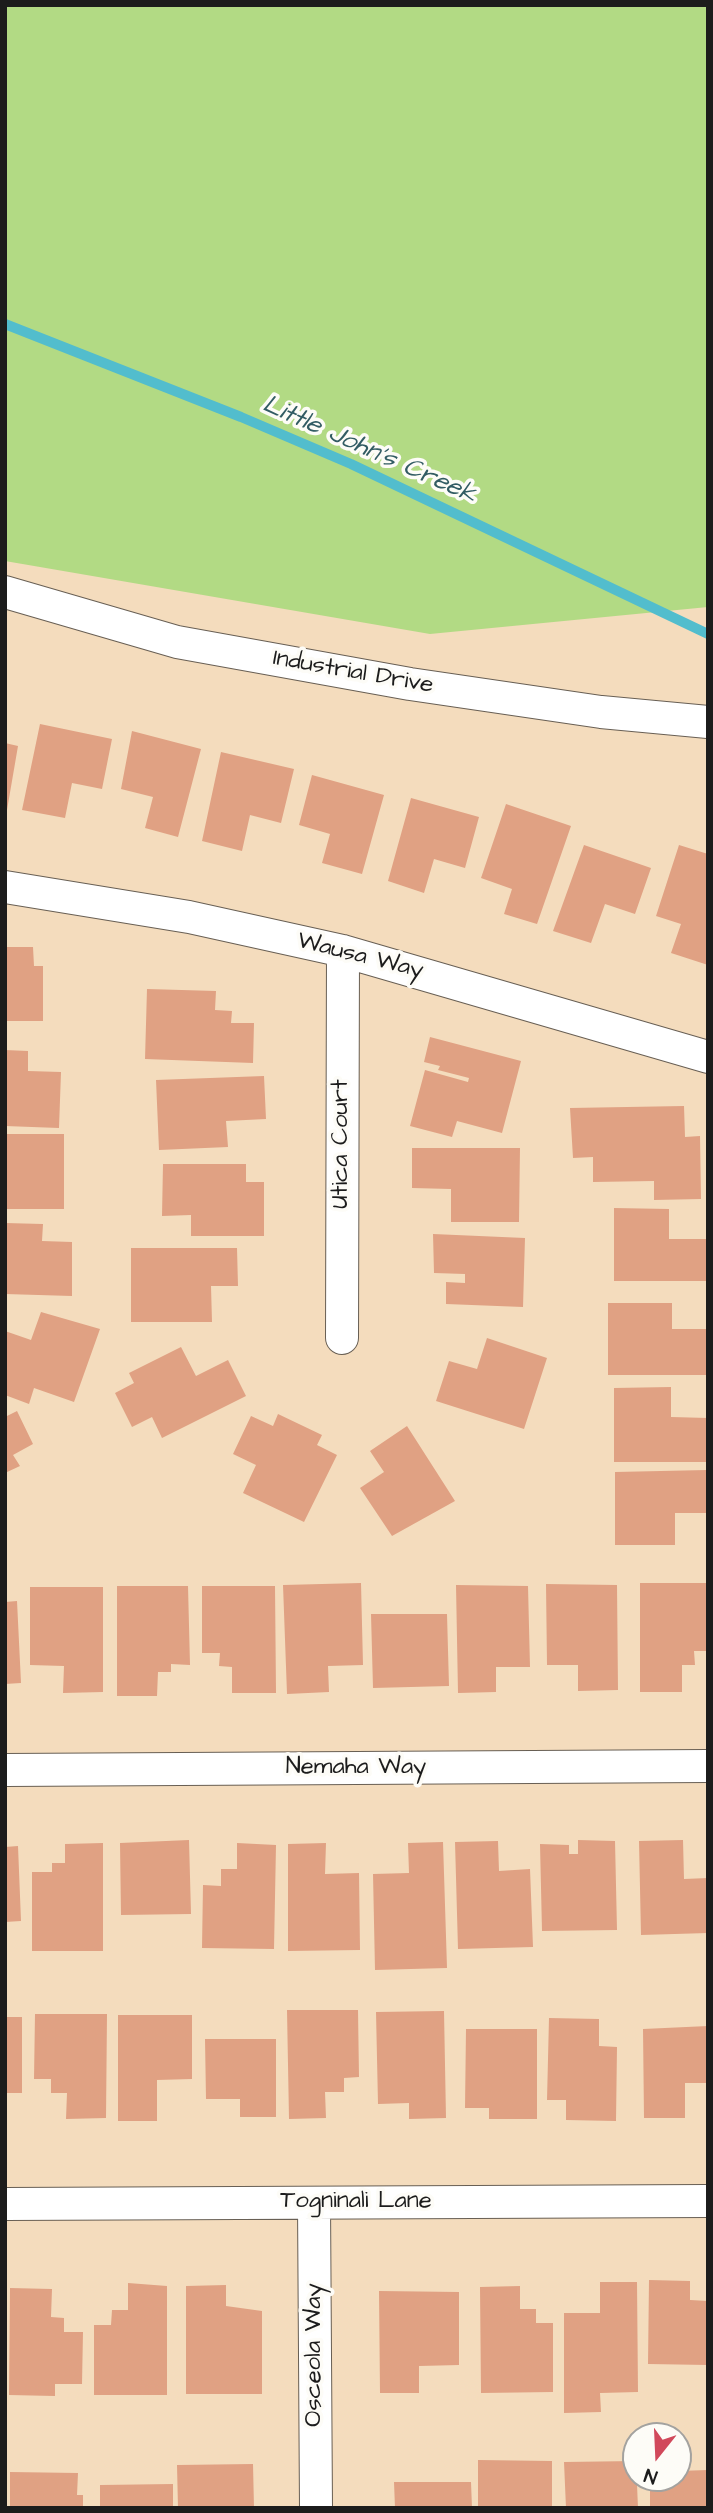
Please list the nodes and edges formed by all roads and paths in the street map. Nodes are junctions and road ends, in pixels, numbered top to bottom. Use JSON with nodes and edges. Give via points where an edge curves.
{"nodes":[{"id":1,"x":5,"y":592,"type":"edge"},
{"id":2,"x":708,"y":722,"type":"edge"},
{"id":3,"x":5,"y":887,"type":"edge"},
{"id":4,"x":342,"y":951,"type":"junction"},
{"id":5,"x":708,"y":1057,"type":"edge"},
{"id":6,"x":342,"y":1338,"type":"dead end"},
{"id":7,"x":708,"y":1766,"type":"edge"},
{"id":8,"x":5,"y":1770,"type":"edge"},
{"id":9,"x":708,"y":2201,"type":"edge"},
{"id":10,"x":314,"y":2203,"type":"junction"},
{"id":11,"x":5,"y":2204,"type":"edge"},
{"id":12,"x":316,"y":2508,"type":"edge"}],
"edges":[{"from":1,"to":2,"type":"street","name":"Industrial Drive","via":[[177,642],[410,684],[601,712]]},
{"from":3,"to":4,"type":"street","name":"Wausa Way","via":[[189,917]]},
{"from":4,"to":5,"type":"street","name":"Wausa Way"},
{"from":4,"to":6,"type":"street","name":"Utica Court"},
{"from":7,"to":8,"type":"street","name":"Nemaha Way"},
{"from":9,"to":10,"type":"street","name":"Togninali Lane"},
{"from":10,"to":11,"type":"street","name":"Togninali Lane"},
{"from":10,"to":12,"type":"street","name":"Osceola Way"}]}
